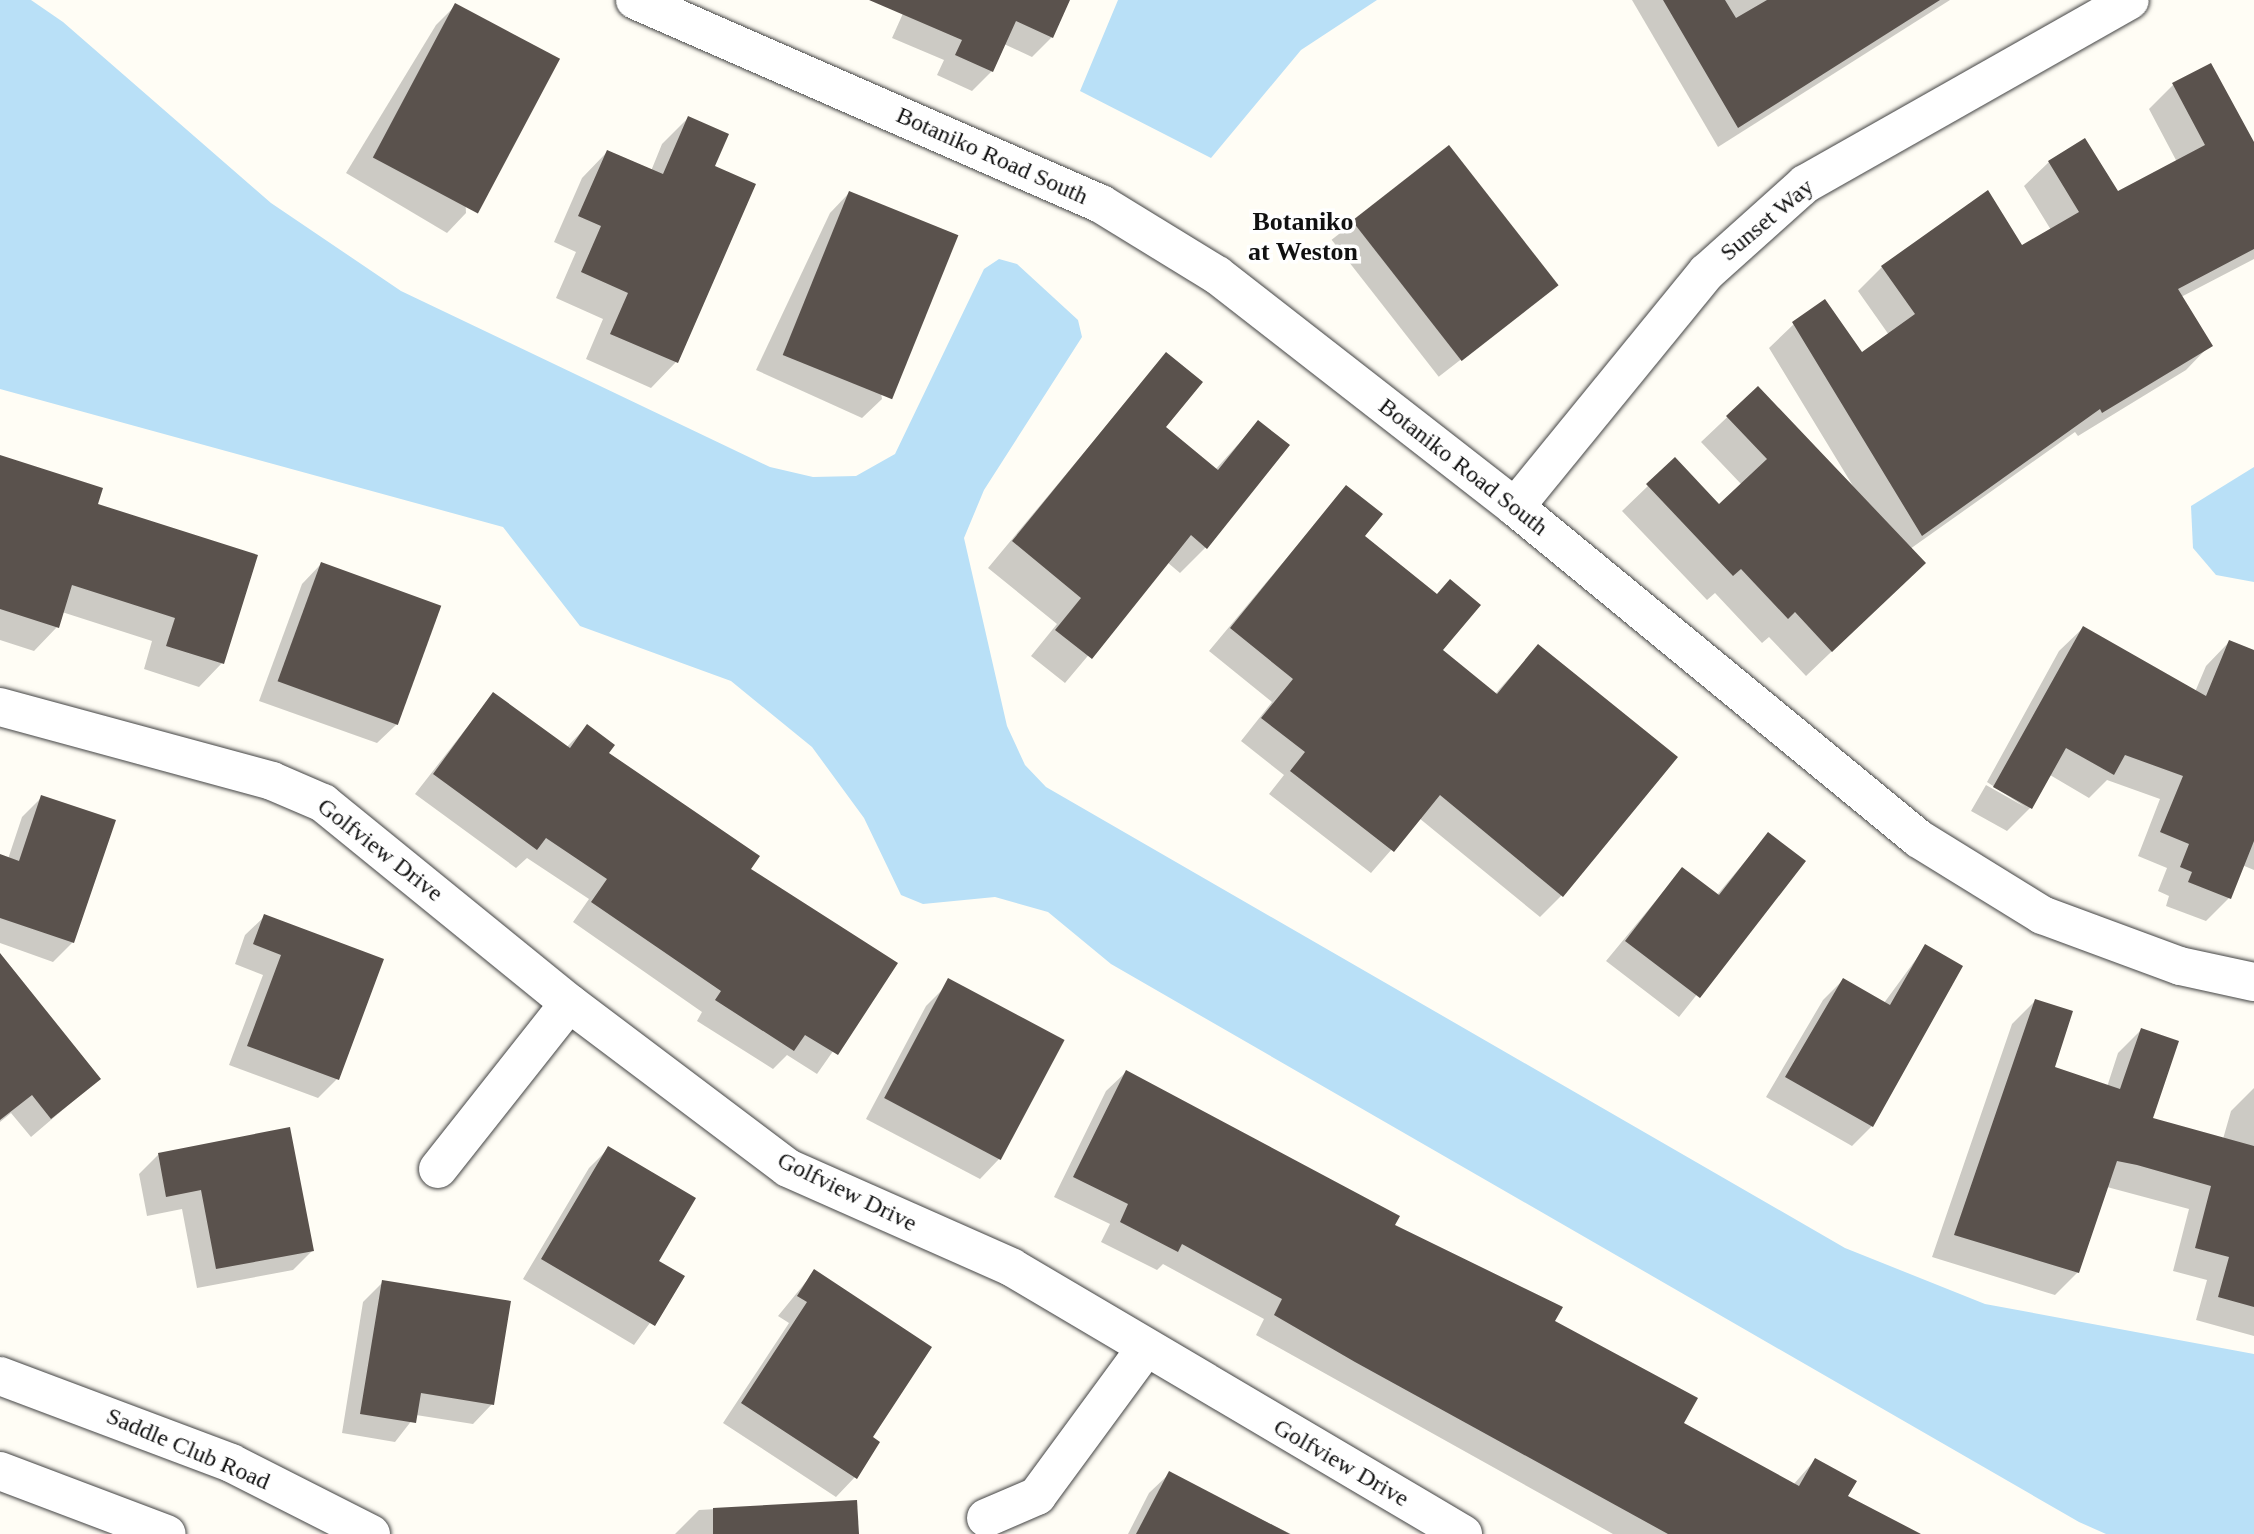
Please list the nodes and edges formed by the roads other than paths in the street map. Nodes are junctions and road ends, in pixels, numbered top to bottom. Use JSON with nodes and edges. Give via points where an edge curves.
{"nodes":[{"id":1,"x":635,"y":0,"type":"edge"},
{"id":2,"x":2130,"y":0,"type":"edge"},
{"id":3,"x":1515,"y":507,"type":"junction"},
{"id":4,"x":0,"y":707,"type":"edge"},
{"id":5,"x":2254,"y":982,"type":"edge"},
{"id":6,"x":569,"y":1003,"type":"junction"},
{"id":7,"x":438,"y":1169,"type":"dead end"},
{"id":8,"x":1145,"y":1349,"type":"junction"},
{"id":9,"x":0,"y":1376,"type":"edge"},
{"id":10,"x":0,"y":1471,"type":"edge"},
{"id":11,"x":986,"y":1518,"type":"dead end"},
{"id":12,"x":167,"y":1534,"type":"edge"},
{"id":13,"x":371,"y":1534,"type":"edge"},
{"id":14,"x":1464,"y":1534,"type":"edge"}],
"edges":[{"from":1,"to":3,"type":"street","name":"Botaniko Road South","via":[[1101,204],[1217,275]]},
{"from":2,"to":3,"type":"street","name":"Sunset Way","via":[[1805,184],[1707,272]]},
{"from":3,"to":5,"type":"street","name":"Botaniko Road South","via":[[1919,839],[2042,915],[2180,966]]},
{"from":4,"to":6,"type":"street","name":"Golfview Drive","via":[[301,791],[344,818]]},
{"from":6,"to":7,"type":"street"},
{"from":6,"to":8,"type":"street","name":"Golfview Drive","via":[[788,1168],[1012,1267]]},
{"from":8,"to":11,"type":"street","via":[[1037,1496]]},
{"from":8,"to":14,"type":"street","name":"Golfview Drive"},
{"from":9,"to":13,"type":"street","name":"Saddle Club Road","via":[[231,1463]]},
{"from":10,"to":12,"type":"street"}]}
